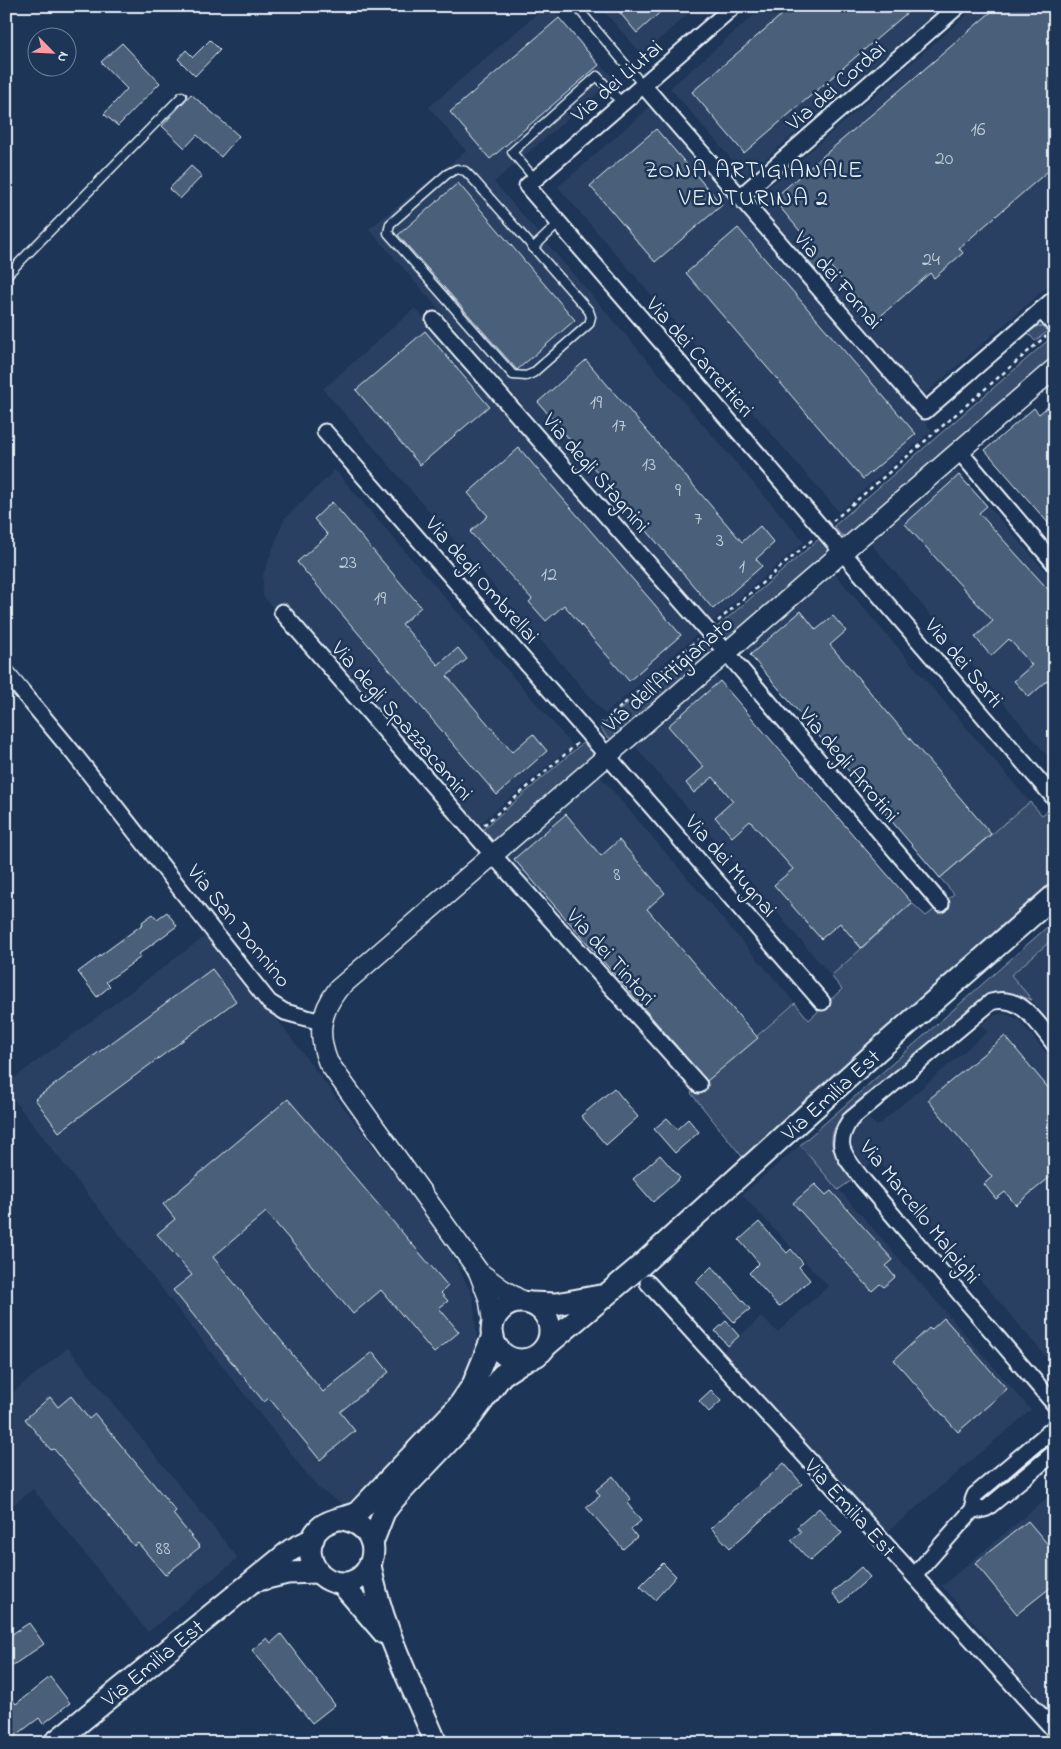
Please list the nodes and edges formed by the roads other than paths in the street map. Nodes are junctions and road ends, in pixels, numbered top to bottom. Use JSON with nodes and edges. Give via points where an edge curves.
{"nodes":[{"id":1,"x":576,"y":6,"type":"edge"},
{"id":2,"x":734,"y":6,"type":"edge"},
{"id":3,"x":958,"y":6,"type":"edge"},
{"id":4,"x":643,"y":85,"type":"junction"},
{"id":5,"x":182,"y":96,"type":"dead end"},
{"id":6,"x":622,"y":103,"type":"junction"},
{"id":7,"x":531,"y":182,"type":"junction"},
{"id":8,"x":740,"y":197,"type":"junction"},
{"id":9,"x":558,"y":224,"type":"junction"},
{"id":10,"x":533,"y":248,"type":"junction"},
{"id":11,"x":6,"y":276,"type":"edge"},
{"id":12,"x":1055,"y":298,"type":"edge"},
{"id":13,"x":1041,"y":310,"type":"junction"},
{"id":14,"x":434,"y":320,"type":"dead end"},
{"id":15,"x":1051,"y":331,"type":"edge"},
{"id":16,"x":1055,"y":368,"type":"edge"},
{"id":17,"x":325,"y":432,"type":"dead end"},
{"id":18,"x":959,"y":451,"type":"junction"},
{"id":19,"x":844,"y":552,"type":"junction"},
{"id":20,"x":1055,"y":564,"type":"edge"},
{"id":21,"x":282,"y":612,"type":"dead end"},
{"id":22,"x":727,"y":653,"type":"junction"},
{"id":23,"x":6,"y":672,"type":"edge"},
{"id":24,"x":609,"y":755,"type":"junction"},
{"id":25,"x":1055,"y":799,"type":"edge"},
{"id":26,"x":493,"y":855,"type":"junction"},
{"id":27,"x":1055,"y":895,"type":"edge"},
{"id":28,"x":941,"y":904,"type":"dead end"},
{"id":29,"x":822,"y":1002,"type":"dead end"},
{"id":30,"x":321,"y":1022,"type":"junction"},
{"id":31,"x":1055,"y":1045,"type":"edge"},
{"id":32,"x":699,"y":1086,"type":"dead end"},
{"id":33,"x":479,"y":1272,"type":"junction"},
{"id":34,"x":648,"y":1283,"type":"dead end"},
{"id":35,"x":605,"y":1294,"type":"junction"},
{"id":36,"x":526,"y":1302,"type":"junction"},
{"id":37,"x":493,"y":1330,"type":"junction"},
{"id":38,"x":547,"y":1345,"type":"junction"},
{"id":39,"x":525,"y":1360,"type":"junction"},
{"id":40,"x":1055,"y":1405,"type":"edge"},
{"id":41,"x":1055,"y":1428,"type":"edge"},
{"id":42,"x":1055,"y":1452,"type":"edge"},
{"id":43,"x":975,"y":1507,"type":"junction"},
{"id":44,"x":344,"y":1519,"type":"junction"},
{"id":45,"x":312,"y":1539,"type":"junction"},
{"id":46,"x":372,"y":1543,"type":"junction"},
{"id":47,"x":370,"y":1565,"type":"junction"},
{"id":48,"x":318,"y":1572,"type":"junction"},
{"id":49,"x":914,"y":1576,"type":"junction"},
{"id":50,"x":250,"y":1582,"type":"junction"},
{"id":51,"x":341,"y":1583,"type":"junction"},
{"id":52,"x":395,"y":1647,"type":"junction"},
{"id":53,"x":1055,"y":1731,"type":"edge"},
{"id":54,"x":54,"y":1743,"type":"edge"},
{"id":55,"x":436,"y":1743,"type":"edge"}],
"edges":[{"from":1,"to":4,"type":"lane"},
{"from":2,"to":4,"type":"street","name":"Via dei Liutai"},
{"from":3,"to":8,"type":"street","name":"Via dei Cordai"},
{"from":4,"to":6,"type":"street","name":"Via dei Liutai"},
{"from":4,"to":8,"type":"street","name":"Via dei Fornai"},
{"from":5,"to":11,"type":"lane"},
{"from":6,"to":7,"type":"street","name":"Via dei Liutai"},
{"from":6,"to":7,"type":"lane","via":[[597,76],[512,152]]},
{"from":7,"to":9,"type":"street","name":"Via dei Carrettieri"},
{"from":8,"to":13,"type":"street","name":"Via dei Fornai","via":[[925,411]]},
{"from":9,"to":10,"type":"lane"},
{"from":9,"to":19,"type":"street","name":"Via dei Carrettieri"},
{"from":10,"to":10,"type":"lane","via":[[473,179],[465,171],[457,169],[447,174],[388,228],[391,239],[513,375],[519,376],[533,373],[589,324],[591,317],[584,303]]},
{"from":12,"to":13,"type":"street"},
{"from":13,"to":15,"type":"street"},
{"from":14,"to":22,"type":"street","name":"Via degli Stagnini"},
{"from":16,"to":18,"type":"street","name":"Via dell'Artigianato"},
{"from":17,"to":24,"type":"street","name":"Via degli Ombrellai"},
{"from":18,"to":19,"type":"street","name":"Via dell'Artigianato"},
{"from":18,"to":20,"type":"street"},
{"from":19,"to":22,"type":"street","name":"Via dell'Artigianato"},
{"from":19,"to":25,"type":"street","name":"Via dei Sarti"},
{"from":21,"to":26,"type":"street","name":"Via degli Spazzacamini"},
{"from":22,"to":24,"type":"street","name":"Via dell'Artigianato"},
{"from":22,"to":28,"type":"street","name":"Via degli Arrotini"},
{"from":23,"to":30,"type":"street","name":"Via San Donnino","via":[[269,1002],[285,1012]]},
{"from":24,"to":26,"type":"street","name":"Via dell'Artigianato"},
{"from":24,"to":29,"type":"street","name":"Via dei Mugnai"},
{"from":26,"to":30,"type":"street","name":"Via dell'Artigianato","via":[[338,988]]},
{"from":26,"to":32,"type":"street","name":"Via dei Tintori"},
{"from":27,"to":35,"type":"main road","name":"Via Emilia Est"},
{"from":30,"to":33,"type":"street","via":[[322,1047],[328,1062]]},
{"from":31,"to":40,"type":"street","name":"Via Marcello Malpighi","via":[[1017,1004],[1002,999],[991,1002],[850,1120],[840,1144],[862,1179]]},
{"from":33,"to":36,"type":"street"},
{"from":33,"to":37,"type":"street","via":[[489,1299]]},
{"from":34,"to":49,"type":"street","name":"Via Emilia Est"},
{"from":35,"to":36,"type":"main road","name":"Via Emilia Est","via":[[565,1303]]},
{"from":35,"to":38,"type":"main road","name":"Via Emilia Est"},
{"from":36,"to":37,"type":"main road","name":"Via Emilia Est","via":[[507,1305],[500,1310]]},
{"from":36,"to":38,"type":"main road","via":[[538,1306],[549,1320]]},
{"from":37,"to":39,"type":"main road","via":[[497,1347],[506,1356]]},
{"from":37,"to":44,"type":"main road","name":"Via Emilia Est","via":[[473,1385],[458,1407],[357,1513]]},
{"from":38,"to":39,"type":"main road","name":"Via Emilia Est","via":[[538,1355]]},
{"from":39,"to":46,"type":"main road","name":"Via Emilia Est","via":[[502,1375],[467,1422],[394,1499],[384,1512]]},
{"from":41,"to":43,"type":"street","via":[[975,1495],[972,1500]]},
{"from":42,"to":43,"type":"street","via":[[987,1508],[980,1510]]},
{"from":43,"to":49,"type":"street"},
{"from":44,"to":45,"type":"main road","name":"Via Emilia Est","via":[[328,1522]]},
{"from":44,"to":46,"type":"main road","via":[[362,1526]]},
{"from":45,"to":48,"type":"main road","via":[[310,1556]]},
{"from":45,"to":50,"type":"main road","name":"Via Emilia Est","via":[[291,1550]]},
{"from":46,"to":47,"type":"main road","name":"Via Emilia Est"},
{"from":47,"to":51,"type":"main road","via":[[355,1580]]},
{"from":47,"to":52,"type":"main road","name":"Via Emilia Est","via":[[377,1597]]},
{"from":48,"to":50,"type":"main road","name":"Via Emilia Est","via":[[287,1573]]},
{"from":48,"to":51,"type":"main road","name":"Via Emilia Est"},
{"from":49,"to":53,"type":"street","name":"Via Emilia Est"},
{"from":50,"to":54,"type":"main road","name":"Via Emilia Est"},
{"from":51,"to":52,"type":"main road"},
{"from":52,"to":55,"type":"main road"}]}
